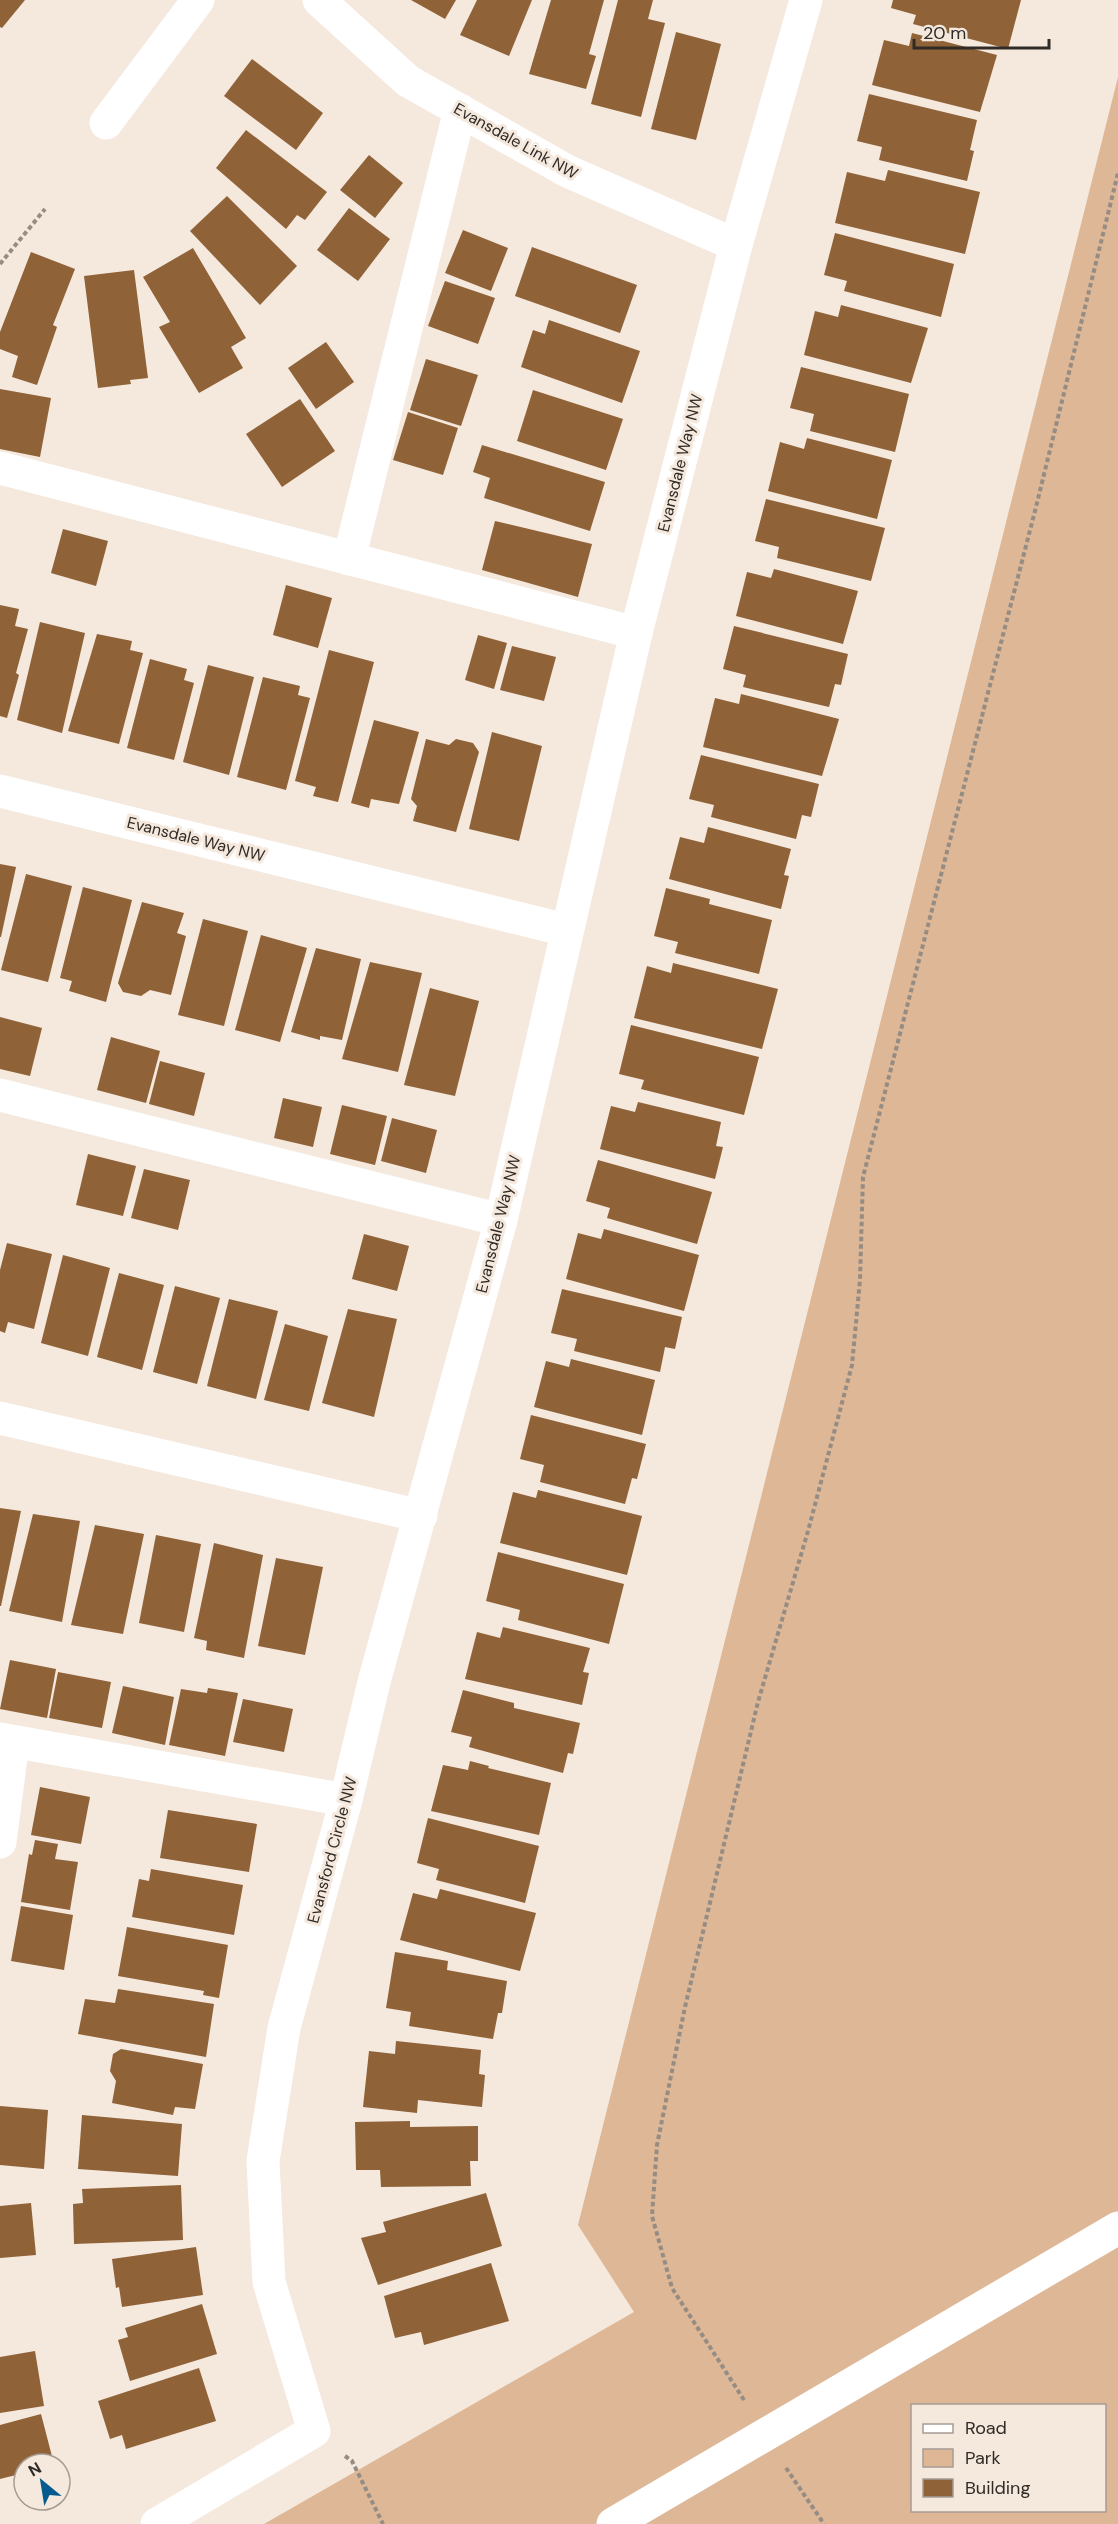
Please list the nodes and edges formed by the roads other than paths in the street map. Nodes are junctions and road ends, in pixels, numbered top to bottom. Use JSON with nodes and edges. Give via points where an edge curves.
{"nodes":[{"id":1,"x":198,"y":0,"type":"edge"},
{"id":2,"x":319,"y":0,"type":"edge"},
{"id":3,"x":806,"y":0,"type":"edge"},
{"id":4,"x":460,"y":110,"type":"junction"},
{"id":5,"x":106,"y":123,"type":"dead end"},
{"id":6,"x":736,"y":245,"type":"junction"},
{"id":7,"x":0,"y":468,"type":"edge"},
{"id":8,"x":349,"y":559,"type":"junction"},
{"id":9,"x":636,"y":633,"type":"junction"},
{"id":10,"x":0,"y":791,"type":"edge"},
{"id":11,"x":566,"y":930,"type":"junction"},
{"id":12,"x":0,"y":1095,"type":"edge"},
{"id":13,"x":501,"y":1220,"type":"junction"},
{"id":14,"x":0,"y":1418,"type":"edge"},
{"id":15,"x":421,"y":1516,"type":"junction"},
{"id":16,"x":6,"y":1740,"type":"edge"},
{"id":17,"x":346,"y":1800,"type":"junction"},
{"id":18,"x":0,"y":1842,"type":"edge"},
{"id":19,"x":1118,"y":2228,"type":"edge"},
{"id":20,"x":157,"y":2524,"type":"edge"},
{"id":21,"x":613,"y":2524,"type":"edge"}],
"edges":[{"from":1,"to":5,"type":"street"},
{"from":2,"to":4,"type":"street","name":"Evansdale Link NW","via":[[408,81]]},
{"from":3,"to":6,"type":"street","name":"Evansdale Way NW"},
{"from":4,"to":6,"type":"street","name":"Evansdale Link NW","via":[[567,171]]},
{"from":4,"to":8,"type":"street"},
{"from":6,"to":9,"type":"street","name":"Evansdale Way NW"},
{"from":7,"to":8,"type":"street"},
{"from":8,"to":9,"type":"street"},
{"from":9,"to":11,"type":"street","name":"Evansdale Way NW"},
{"from":10,"to":11,"type":"street","name":"Evansdale Way NW"},
{"from":11,"to":13,"type":"street","name":"Evansdale Way NW"},
{"from":12,"to":13,"type":"street"},
{"from":13,"to":15,"type":"street","name":"Evansdale Way NW"},
{"from":14,"to":15,"type":"street"},
{"from":15,"to":17,"type":"street","name":"Evansford Circle NW","via":[[374,1682]]},
{"from":16,"to":17,"type":"street"},
{"from":16,"to":18,"type":"street"},
{"from":17,"to":20,"type":"street","name":"Evansford Circle NW","via":[[284,2028],[263,2161],[268,2282],[314,2431]]},
{"from":19,"to":21,"type":"street"}]}
